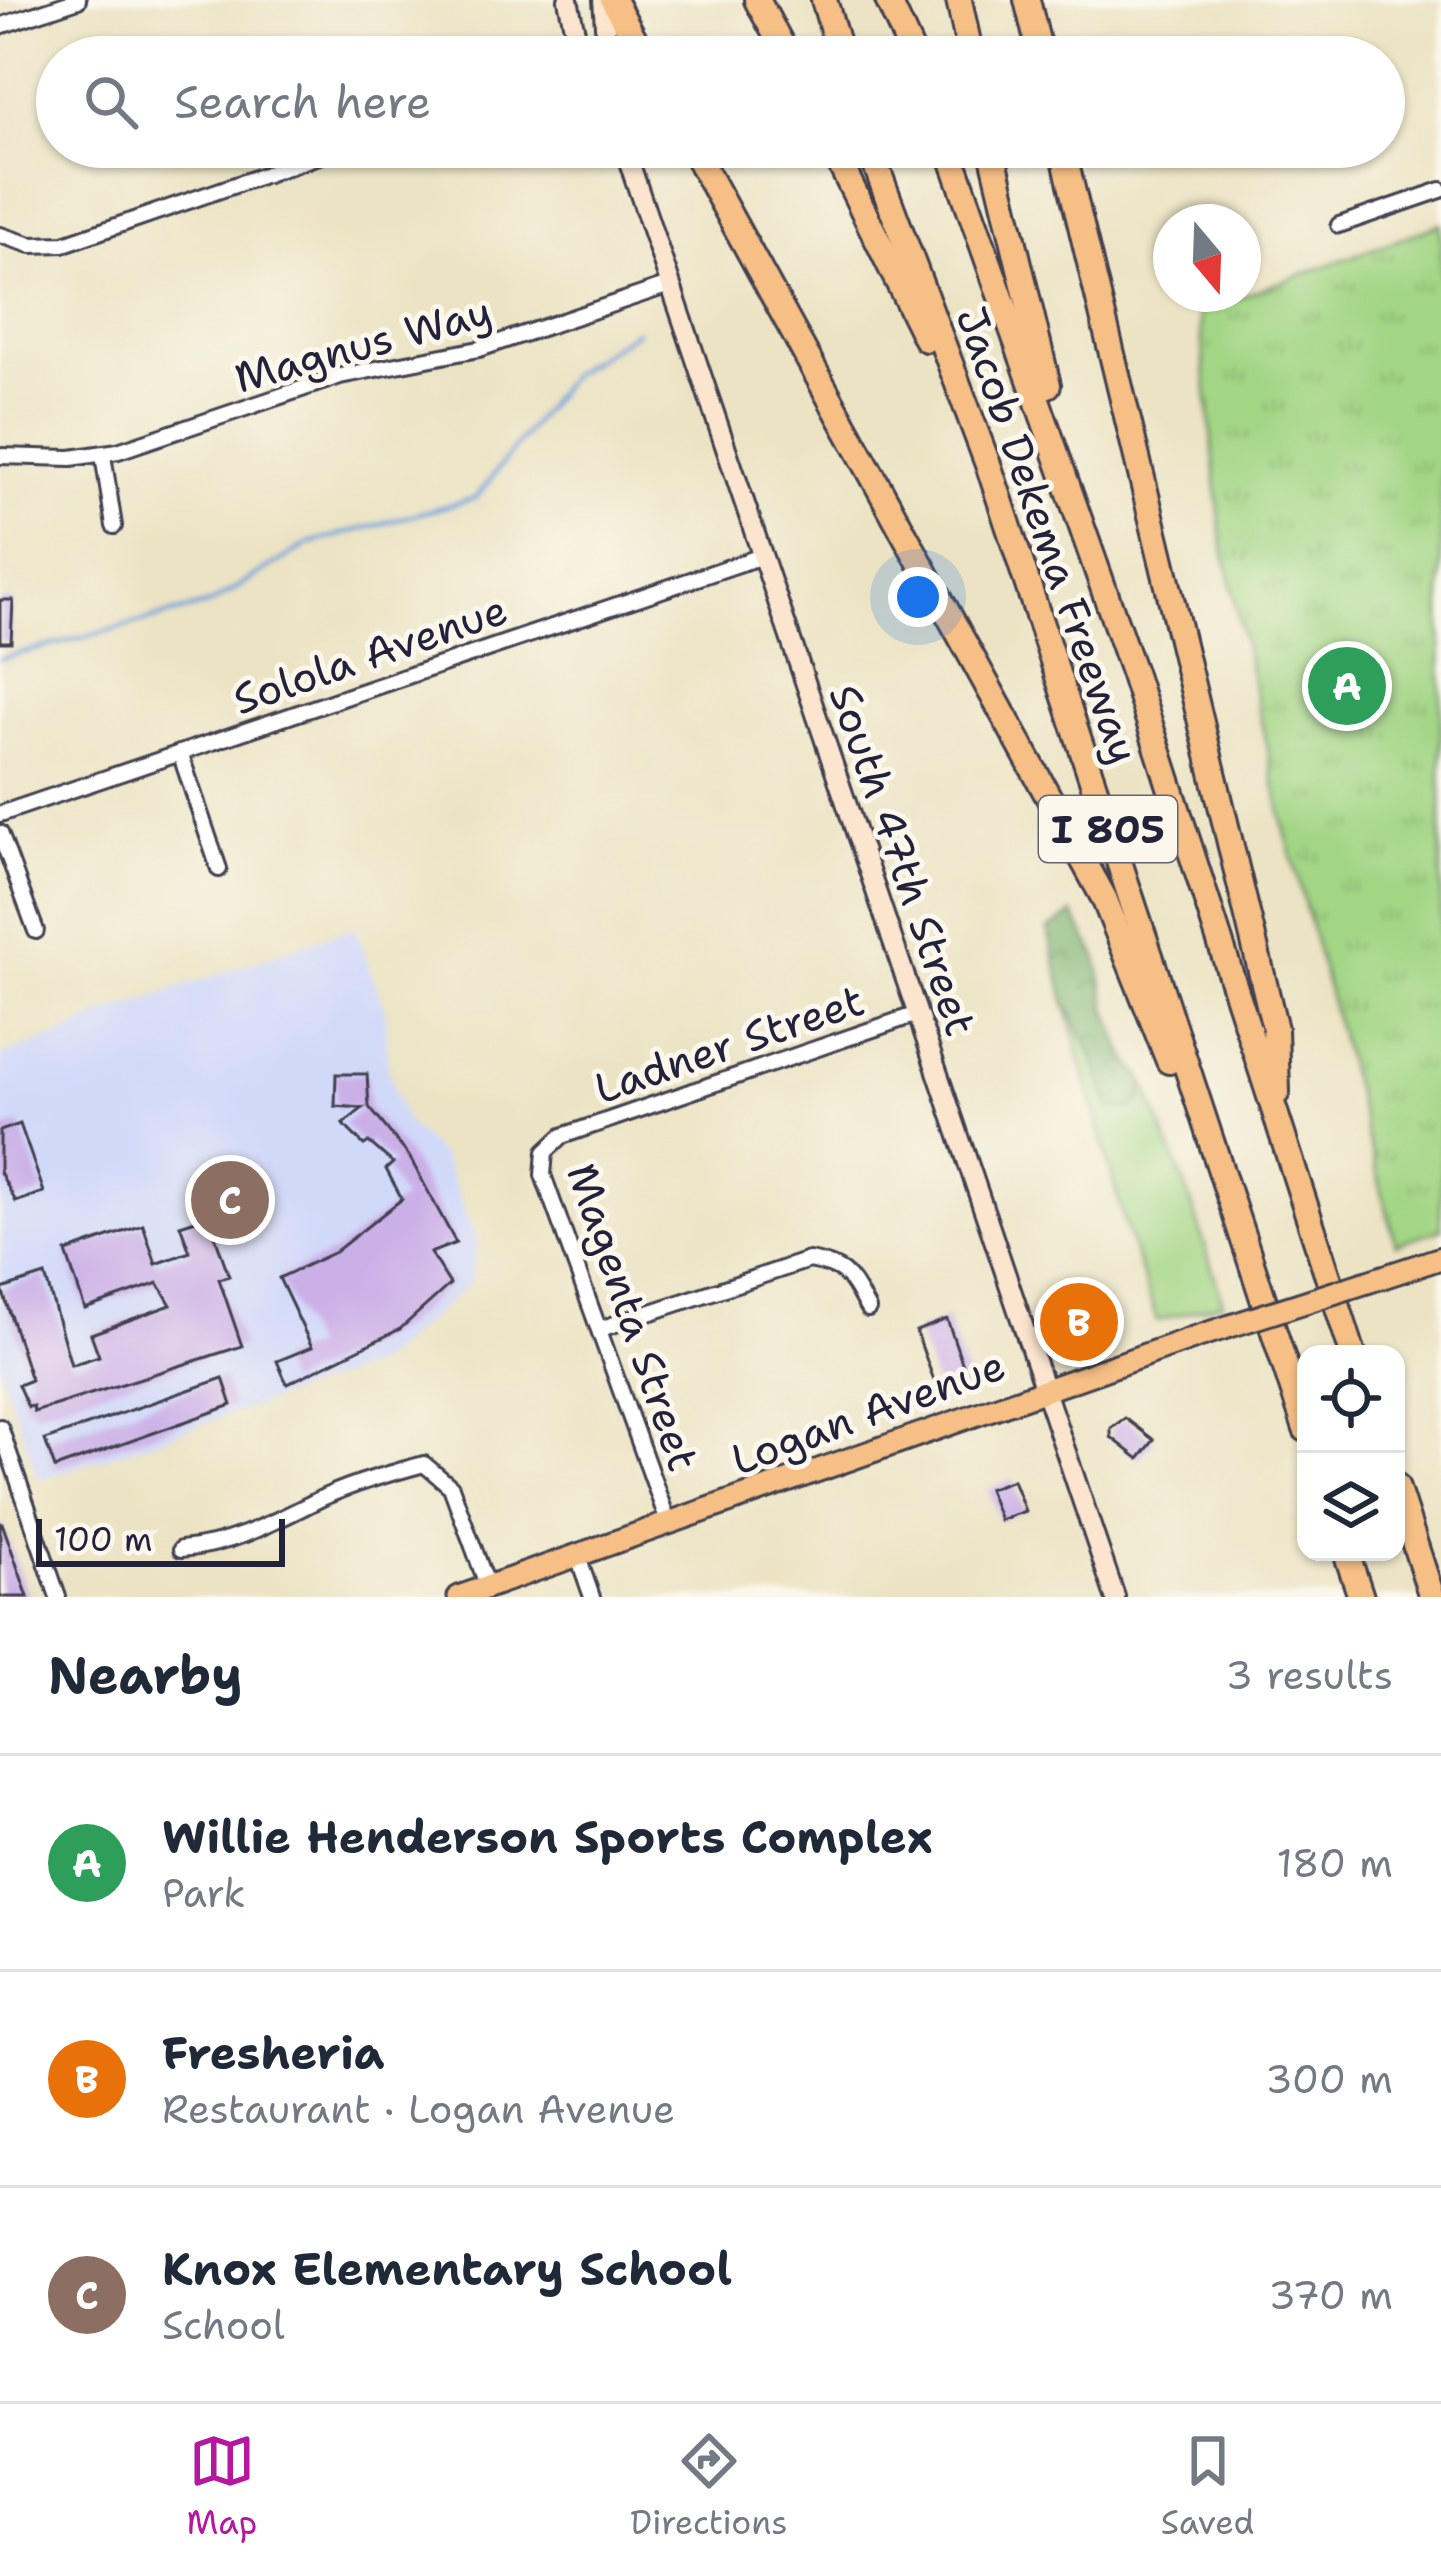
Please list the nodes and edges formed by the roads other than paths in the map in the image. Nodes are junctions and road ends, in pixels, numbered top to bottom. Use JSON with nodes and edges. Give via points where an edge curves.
{"nodes":[{"id":1,"x":78,"y":0,"type":"edge"},
{"id":2,"x":568,"y":0,"type":"edge"},
{"id":3,"x":603,"y":0,"type":"edge"},
{"id":4,"x":613,"y":0,"type":"edge"},
{"id":5,"x":758,"y":0,"type":"edge"},
{"id":6,"x":824,"y":0,"type":"edge"},
{"id":7,"x":888,"y":0,"type":"edge"},
{"id":8,"x":959,"y":0,"type":"edge"},
{"id":9,"x":1027,"y":0,"type":"edge"},
{"id":10,"x":0,"y":26,"type":"edge"},
{"id":11,"x":576,"y":36,"type":"edge"},
{"id":12,"x":605,"y":36,"type":"edge"},
{"id":13,"x":633,"y":36,"type":"edge"},
{"id":14,"x":777,"y":36,"type":"edge"},
{"id":15,"x":835,"y":36,"type":"edge"},
{"id":16,"x":904,"y":36,"type":"edge"},
{"id":17,"x":967,"y":36,"type":"edge"},
{"id":18,"x":1035,"y":36,"type":"edge"},
{"id":19,"x":285,"y":168,"type":"edge"},
{"id":20,"x":631,"y":168,"type":"edge"},
{"id":21,"x":703,"y":168,"type":"edge"},
{"id":22,"x":842,"y":168,"type":"edge"},
{"id":23,"x":877,"y":168,"type":"edge"},
{"id":24,"x":955,"y":168,"type":"edge"},
{"id":25,"x":996,"y":168,"type":"edge"},
{"id":26,"x":1067,"y":168,"type":"edge"},
{"id":27,"x":1441,"y":190,"type":"edge"},
{"id":28,"x":1339,"y":225,"type":"dead end"},
{"id":29,"x":0,"y":235,"type":"edge"},
{"id":30,"x":669,"y":285,"type":"junction"},
{"id":31,"x":103,"y":454,"type":"junction"},
{"id":32,"x":0,"y":456,"type":"edge"},
{"id":33,"x":990,"y":470,"type":"junction"},
{"id":34,"x":114,"y":526,"type":"dead end"},
{"id":35,"x":762,"y":556,"type":"junction"},
{"id":36,"x":1134,"y":675,"type":"junction"},
{"id":37,"x":180,"y":753,"type":"junction"},
{"id":38,"x":0,"y":814,"type":"edge"},
{"id":39,"x":0,"y":833,"type":"edge"},
{"id":40,"x":219,"y":869,"type":"dead end"},
{"id":41,"x":36,"y":931,"type":"dead end"},
{"id":42,"x":917,"y":1014,"type":"junction"},
{"id":43,"x":1278,"y":1125,"type":"junction"},
{"id":44,"x":562,"y":1136,"type":"joint"},
{"id":45,"x":1441,"y":1258,"type":"edge"},
{"id":46,"x":1257,"y":1280,"type":"junction"},
{"id":47,"x":868,"y":1309,"type":"dead end"},
{"id":48,"x":600,"y":1329,"type":"junction"},
{"id":49,"x":1350,"y":1345,"type":"edge"},
{"id":50,"x":1045,"y":1391,"type":"junction"},
{"id":51,"x":1297,"y":1402,"type":"edge"},
{"id":52,"x":0,"y":1427,"type":"edge"},
{"id":53,"x":1405,"y":1514,"type":"edge"},
{"id":54,"x":669,"y":1524,"type":"junction"},
{"id":55,"x":181,"y":1549,"type":"dead end"},
{"id":56,"x":578,"y":1557,"type":"junction"},
{"id":57,"x":1349,"y":1561,"type":"edge"},
{"id":58,"x":488,"y":1587,"type":"junction"},
{"id":59,"x":58,"y":1597,"type":"edge"},
{"id":60,"x":459,"y":1597,"type":"edge"},
{"id":61,"x":592,"y":1597,"type":"edge"},
{"id":62,"x":1114,"y":1597,"type":"edge"},
{"id":63,"x":1361,"y":1597,"type":"edge"},
{"id":64,"x":1432,"y":1597,"type":"edge"}],
"edges":[{"from":1,"to":10,"type":"street"},
{"from":2,"to":11,"type":"main road"},
{"from":3,"to":12,"type":"main road"},
{"from":4,"to":13,"type":"highway"},
{"from":5,"to":14,"type":"highway"},
{"from":6,"to":15,"type":"highway"},
{"from":7,"to":16,"type":"highway"},
{"from":8,"to":17,"type":"highway"},
{"from":9,"to":18,"type":"highway"},
{"from":19,"to":29,"type":"street","via":[[44,246]]},
{"from":20,"to":30,"type":"main road","name":"South 47th Street"},
{"from":21,"to":46,"type":"highway","via":[[1104,898]]},
{"from":22,"to":33,"type":"highway"},
{"from":23,"to":33,"type":"highway","name":"Jacob Dekema Freeway","number":"I 805"},
{"from":24,"to":36,"type":"highway","name":"Jacob Dekema Freeway","number":"I 805"},
{"from":25,"to":36,"type":"highway","via":[[1040,358]]},
{"from":26,"to":43,"type":"highway","via":[[1275,1029]]},
{"from":27,"to":28,"type":"street"},
{"from":30,"to":31,"type":"street","name":"Magnus Way","via":[[478,349],[340,376]]},
{"from":30,"to":35,"type":"main road","name":"South 47th Street"},
{"from":31,"to":32,"type":"street","name":"Magnus Way"},
{"from":31,"to":34,"type":"street"},
{"from":33,"to":46,"type":"highway","name":"Jacob Dekema Freeway","number":"I 805"},
{"from":35,"to":37,"type":"street","name":"Solola Avenue"},
{"from":35,"to":42,"type":"main road","name":"South 47th Street"},
{"from":36,"to":43,"type":"highway","name":"Jacob Dekema Freeway","number":"I 805"},
{"from":37,"to":38,"type":"street","name":"Solola Avenue"},
{"from":37,"to":40,"type":"street"},
{"from":39,"to":41,"type":"street"},
{"from":42,"to":44,"type":"street","name":"Ladner Street"},
{"from":42,"to":50,"type":"main road","name":"South 47th Street"},
{"from":43,"to":49,"type":"highway","name":"Jacob Dekema Freeway","number":"I 805"},
{"from":44,"to":48,"type":"street","name":"Magenta Street","via":[[544,1152],[543,1175]]},
{"from":45,"to":50,"type":"main road","name":"Logan Avenue","bridge":true},
{"from":46,"to":51,"type":"highway","name":"Jacob Dekema Freeway","number":"I 805"},
{"from":47,"to":48,"type":"street","via":[[847,1273],[809,1261]]},
{"from":48,"to":54,"type":"street","name":"Magenta Street"},
{"from":50,"to":54,"type":"main road","name":"Logan Avenue"},
{"from":50,"to":62,"type":"main road","name":"South 47th Street"},
{"from":52,"to":59,"type":"street"},
{"from":53,"to":64,"type":"highway"},
{"from":54,"to":56,"type":"main road","name":"Logan Avenue"},
{"from":55,"to":58,"type":"street","via":[[272,1525],[328,1496],[424,1464],[451,1486]]},
{"from":56,"to":58,"type":"main road","name":"Logan Avenue"},
{"from":56,"to":61,"type":"street"},
{"from":57,"to":63,"type":"highway"},
{"from":58,"to":60,"type":"main road","name":"Logan Avenue"}]}
